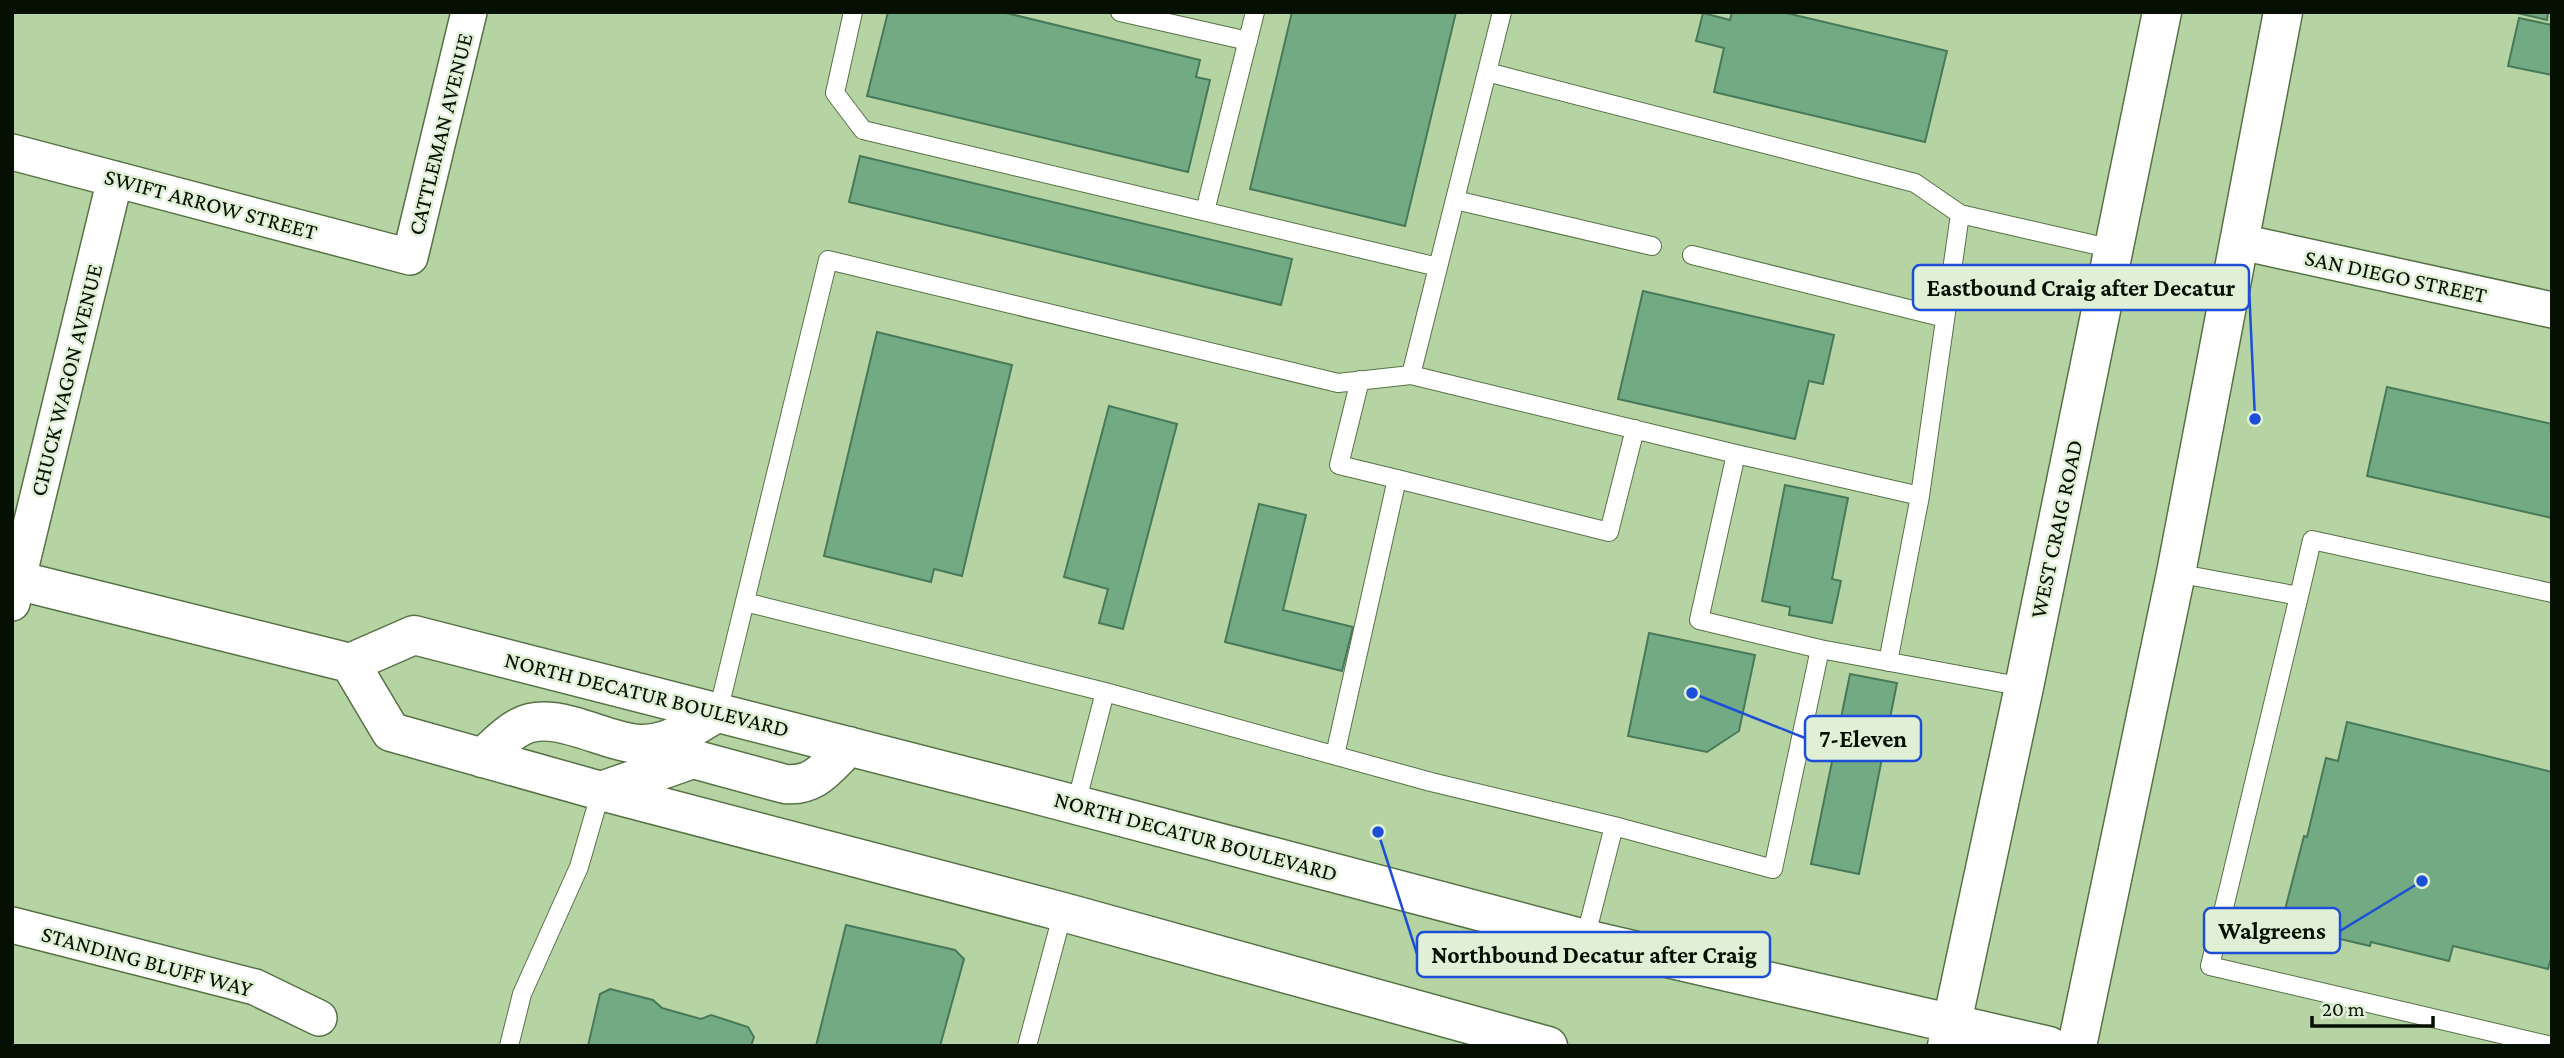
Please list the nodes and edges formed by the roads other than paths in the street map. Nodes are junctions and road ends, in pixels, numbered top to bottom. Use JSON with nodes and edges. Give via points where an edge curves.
{"nodes":[{"id":1,"x":469,"y":12,"type":"edge"},
{"id":2,"x":853,"y":12,"type":"edge"},
{"id":3,"x":1121,"y":12,"type":"edge"},
{"id":4,"x":1255,"y":12,"type":"edge"},
{"id":5,"x":1502,"y":12,"type":"edge"},
{"id":6,"x":2162,"y":12,"type":"edge"},
{"id":7,"x":2283,"y":12,"type":"edge"},
{"id":8,"x":1248,"y":41,"type":"junction"},
{"id":9,"x":1487,"y":72,"type":"junction"},
{"id":10,"x":12,"y":152,"type":"edge"},
{"id":11,"x":115,"y":179,"type":"junction"},
{"id":12,"x":1455,"y":200,"type":"junction"},
{"id":13,"x":1205,"y":211,"type":"junction"},
{"id":14,"x":1960,"y":214,"type":"junction"},
{"id":15,"x":2241,"y":242,"type":"junction"},
{"id":16,"x":1652,"y":246,"type":"dead end"},
{"id":17,"x":2113,"y":249,"type":"junction"},
{"id":18,"x":1692,"y":255,"type":"dead end"},
{"id":19,"x":410,"y":257,"type":"joint"},
{"id":20,"x":1438,"y":267,"type":"junction"},
{"id":21,"x":2552,"y":310,"type":"edge"},
{"id":22,"x":1945,"y":318,"type":"junction"},
{"id":23,"x":1412,"y":375,"type":"junction"},
{"id":24,"x":1360,"y":380,"type":"junction"},
{"id":25,"x":1635,"y":429,"type":"junction"},
{"id":26,"x":1736,"y":454,"type":"junction"},
{"id":27,"x":1397,"y":478,"type":"junction"},
{"id":28,"x":1920,"y":496,"type":"junction"},
{"id":29,"x":2176,"y":573,"type":"junction"},
{"id":30,"x":14,"y":587,"type":"edge"},
{"id":31,"x":2552,"y":593,"type":"edge"},
{"id":32,"x":2299,"y":596,"type":"junction"},
{"id":33,"x":745,"y":602,"type":"junction"},
{"id":34,"x":1820,"y":649,"type":"junction"},
{"id":35,"x":1888,"y":662,"type":"junction"},
{"id":36,"x":350,"y":663,"type":"junction"},
{"id":37,"x":2024,"y":687,"type":"junction"},
{"id":38,"x":1105,"y":692,"type":"junction"},
{"id":39,"x":718,"y":712,"type":"junction"},
{"id":40,"x":849,"y":746,"type":"junction"},
{"id":41,"x":1335,"y":755,"type":"junction"},
{"id":42,"x":482,"y":758,"type":"junction"},
{"id":43,"x":601,"y":791,"type":"junction"},
{"id":44,"x":1076,"y":804,"type":"junction"},
{"id":45,"x":1614,"y":826,"type":"junction"},
{"id":46,"x":1063,"y":912,"type":"junction"},
{"id":47,"x":12,"y":925,"type":"edge"},
{"id":48,"x":1585,"y":939,"type":"junction"},
{"id":49,"x":318,"y":1018,"type":"dead end"},
{"id":50,"x":1950,"y":1034,"type":"edge"},
{"id":51,"x":1465,"y":1036,"type":"edge"},
{"id":52,"x":1031,"y":1045,"type":"edge"},
{"id":53,"x":509,"y":1046,"type":"edge"},
{"id":54,"x":1548,"y":1046,"type":"edge"},
{"id":55,"x":2049,"y":1046,"type":"edge"},
{"id":56,"x":2077,"y":1046,"type":"edge"},
{"id":57,"x":2552,"y":1046,"type":"edge"}],
"edges":[{"from":1,"to":19,"type":"street","name":"CATTLEMAN AVENUE"},
{"from":2,"to":13,"type":"lane","via":[[835,93],[863,130]]},
{"from":3,"to":8,"type":"lane"},
{"from":4,"to":8,"type":"lane"},
{"from":5,"to":9,"type":"lane"},
{"from":6,"to":17,"type":"main road","name":"WEST CRAIG ROAD"},
{"from":7,"to":15,"type":"main road"},
{"from":8,"to":13,"type":"lane"},
{"from":9,"to":12,"type":"lane"},
{"from":9,"to":14,"type":"lane","via":[[1915,183]]},
{"from":10,"to":11,"type":"street","name":"SWIFT ARROW STREET"},
{"from":11,"to":19,"type":"street","name":"SWIFT ARROW STREET"},
{"from":11,"to":30,"type":"street","name":"CHUCK WAGON AVENUE"},
{"from":12,"to":16,"type":"lane"},
{"from":12,"to":20,"type":"lane"},
{"from":13,"to":20,"type":"lane"},
{"from":14,"to":17,"type":"lane"},
{"from":14,"to":22,"type":"lane"},
{"from":15,"to":21,"type":"street","name":"SAN DIEGO STREET"},
{"from":15,"to":29,"type":"main road"},
{"from":17,"to":37,"type":"main road","name":"WEST CRAIG ROAD"},
{"from":18,"to":22,"type":"lane"},
{"from":20,"to":23,"type":"lane"},
{"from":22,"to":28,"type":"lane"},
{"from":23,"to":24,"type":"lane"},
{"from":23,"to":25,"type":"lane"},
{"from":24,"to":27,"type":"lane","via":[[1339,465]]},
{"from":24,"to":33,"type":"lane","via":[[1338,383],[828,260]]},
{"from":25,"to":26,"type":"lane"},
{"from":25,"to":27,"type":"lane","via":[[1609,532]]},
{"from":26,"to":28,"type":"lane"},
{"from":26,"to":34,"type":"lane","via":[[1699,620]]},
{"from":27,"to":41,"type":"lane"},
{"from":28,"to":35,"type":"lane"},
{"from":29,"to":32,"type":"lane"},
{"from":29,"to":56,"type":"main road"},
{"from":30,"to":36,"type":"main road"},
{"from":31,"to":32,"type":"lane","via":[[2312,540]]},
{"from":32,"to":57,"type":"lane","via":[[2210,966]]},
{"from":33,"to":38,"type":"lane"},
{"from":33,"to":39,"type":"lane"},
{"from":34,"to":35,"type":"lane"},
{"from":34,"to":45,"type":"lane","via":[[1773,869]]},
{"from":35,"to":37,"type":"lane"},
{"from":36,"to":39,"type":"main road","name":"NORTH DECATUR BOULEVARD","via":[[414,635]]},
{"from":36,"to":42,"type":"main road","via":[[391,732]]},
{"from":37,"to":50,"type":"main road","name":"WEST CRAIG ROAD"},
{"from":38,"to":41,"type":"lane"},
{"from":38,"to":44,"type":"lane"},
{"from":39,"to":40,"type":"main road","name":"NORTH DECATUR BOULEVARD"},
{"from":39,"to":42,"type":"main road","via":[[670,740],[639,744],[536,722],[520,726]]},
{"from":40,"to":43,"type":"main road","via":[[813,780],[800,786],[693,759]]},
{"from":40,"to":44,"type":"main road","name":"NORTH DECATUR BOULEVARD"},
{"from":41,"to":45,"type":"lane"},
{"from":42,"to":43,"type":"main road"},
{"from":43,"to":46,"type":"main road"},
{"from":43,"to":53,"type":"lane","via":[[579,867],[522,994]]},
{"from":44,"to":48,"type":"main road","name":"NORTH DECATUR BOULEVARD"},
{"from":45,"to":48,"type":"lane"},
{"from":46,"to":51,"type":"main road"},
{"from":46,"to":52,"type":"lane"},
{"from":47,"to":49,"type":"street","name":"STANDING BLUFF WAY","via":[[255,987]]},
{"from":48,"to":50,"type":"main road","name":"NORTH DECATUR BOULEVARD"},
{"from":50,"to":55,"type":"main road","name":"NORTH DECATUR BOULEVARD"},
{"from":51,"to":54,"type":"main road"}]}
